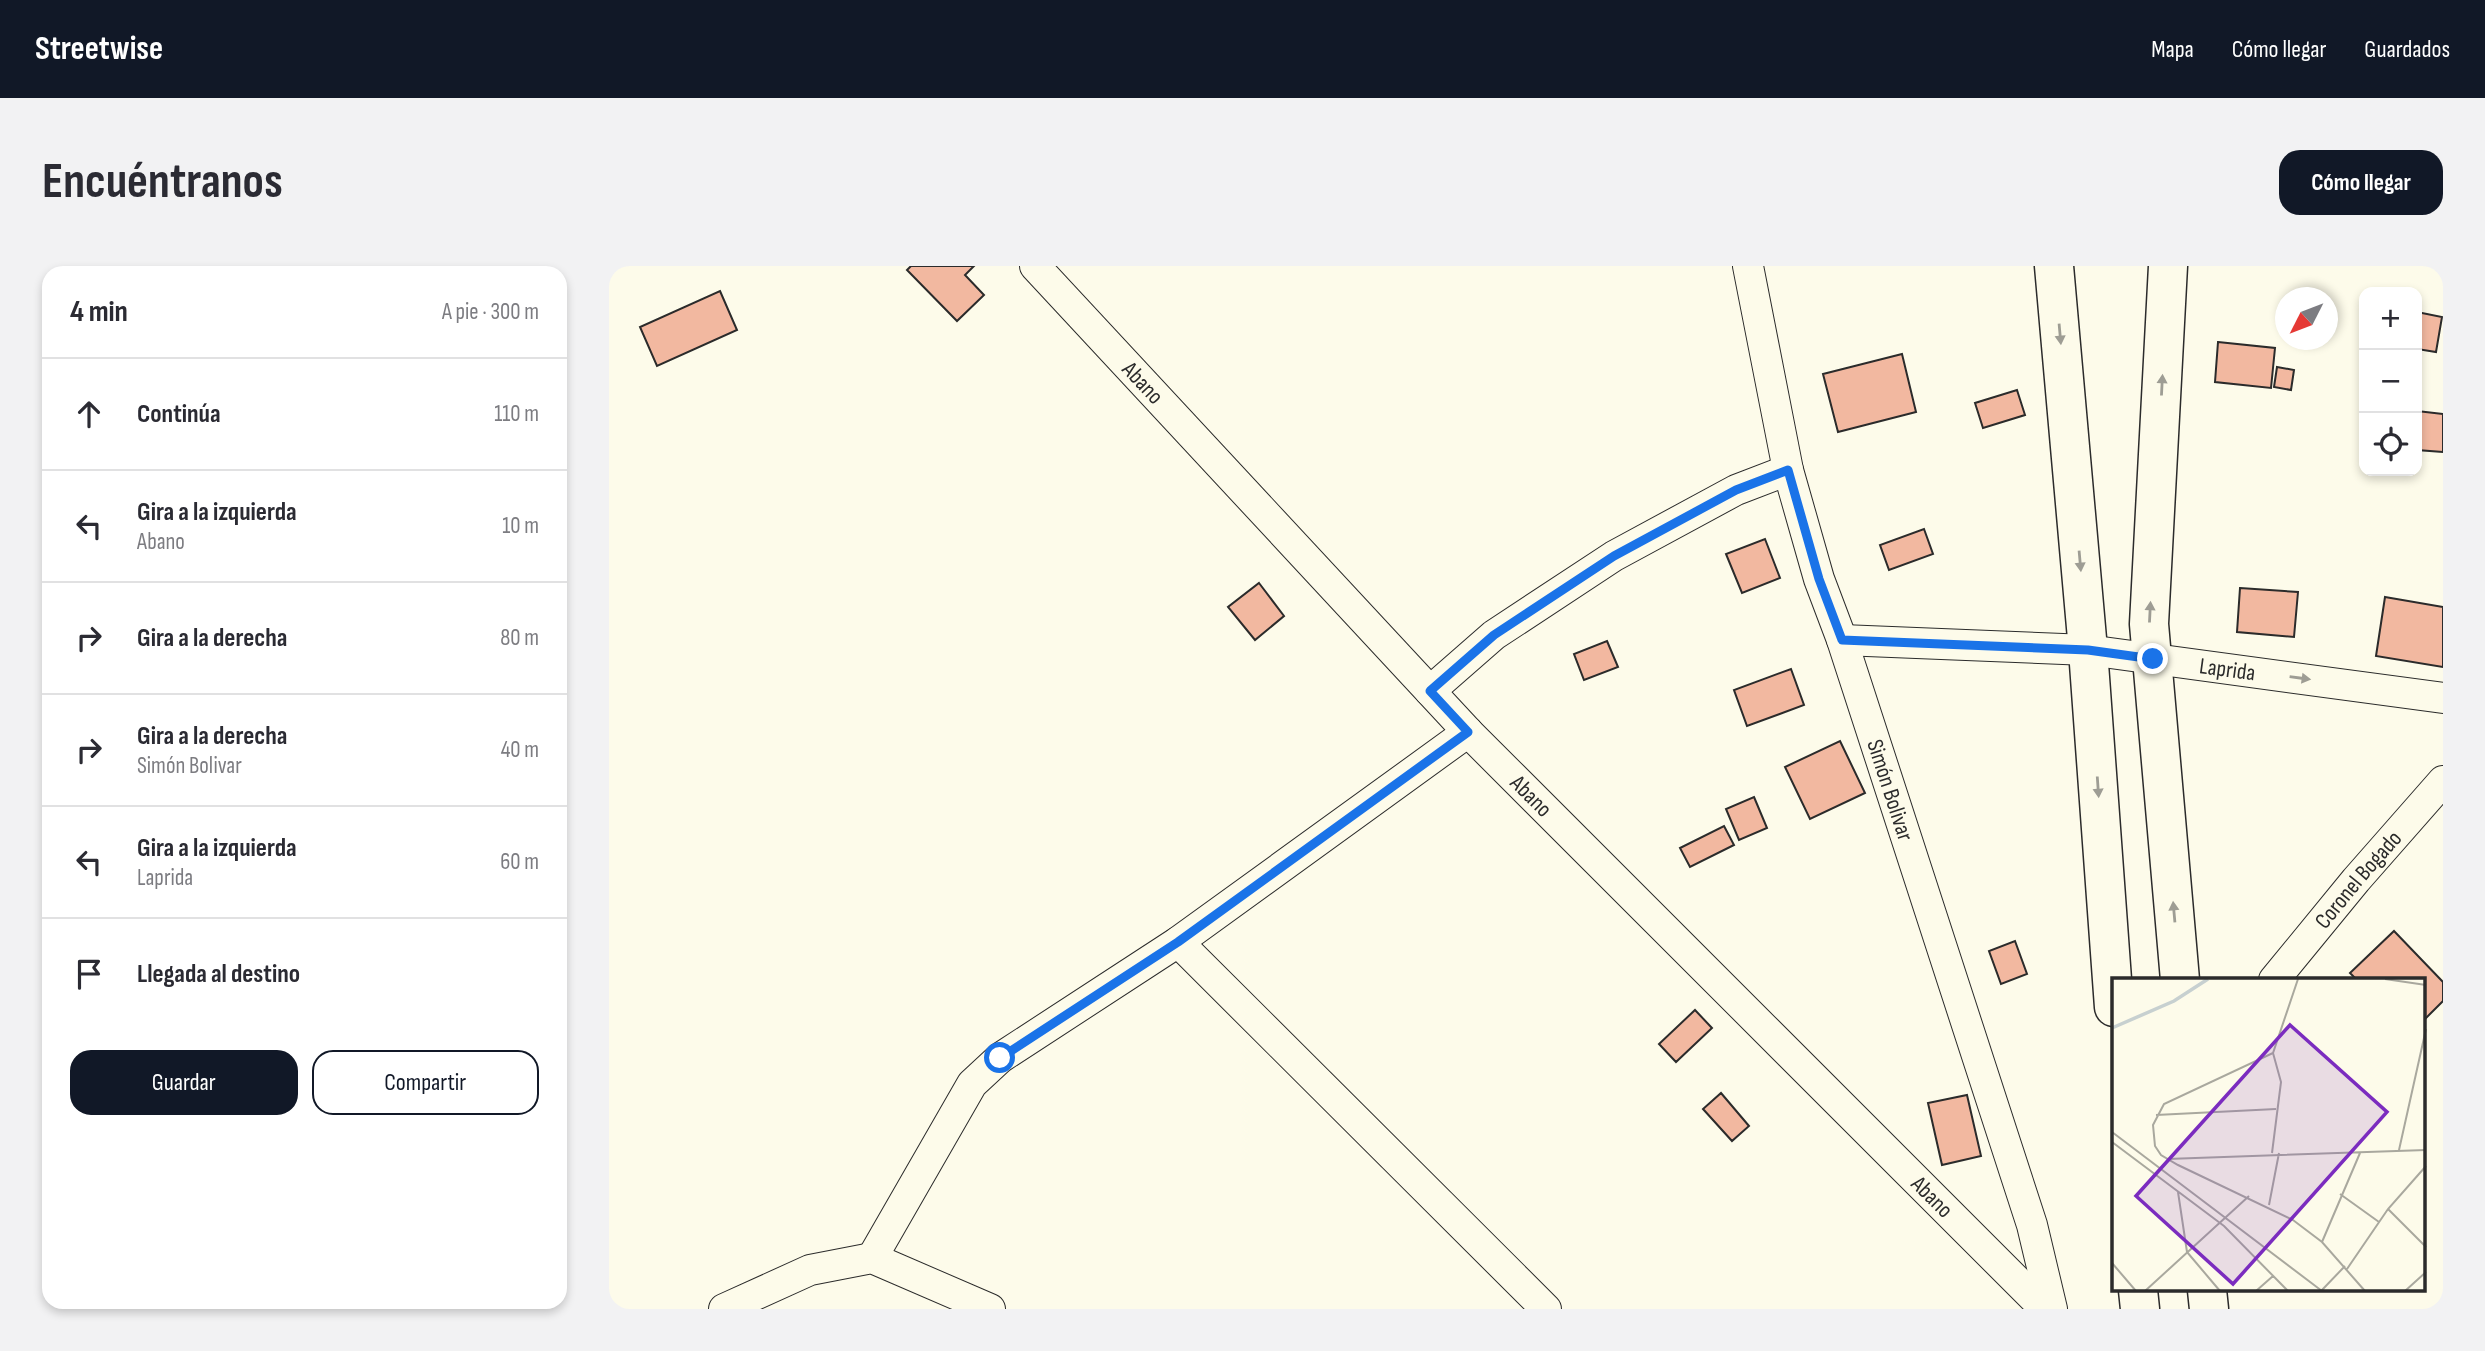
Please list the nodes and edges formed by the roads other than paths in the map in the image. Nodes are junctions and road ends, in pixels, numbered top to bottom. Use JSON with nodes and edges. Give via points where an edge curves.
{"nodes":[{"id":1,"x":1035,"y":266,"type":"edge"},
{"id":2,"x":1748,"y":266,"type":"edge"},
{"id":3,"x":2054,"y":266,"type":"edge"},
{"id":4,"x":2168,"y":266,"type":"edge"},
{"id":5,"x":1788,"y":470,"type":"junction"},
{"id":6,"x":1842,"y":640,"type":"junction"},
{"id":7,"x":2088,"y":650,"type":"junction"},
{"id":8,"x":2153,"y":659,"type":"junction"},
{"id":9,"x":1430,"y":691,"type":"junction"},
{"id":10,"x":2443,"y":698,"type":"edge"},
{"id":11,"x":1468,"y":732,"type":"junction"},
{"id":12,"x":2443,"y":781,"type":"edge"},
{"id":13,"x":1178,"y":942,"type":"junction"},
{"id":14,"x":2180,"y":978,"type":"edge"},
{"id":15,"x":2276,"y":978,"type":"edge"},
{"id":16,"x":2112,"y":980,"type":"edge"},
{"id":17,"x":872,"y":1258,"type":"junction"},
{"id":18,"x":724,"y":1309,"type":"edge"},
{"id":19,"x":990,"y":1309,"type":"edge"},
{"id":20,"x":1546,"y":1309,"type":"edge"},
{"id":21,"x":2045,"y":1309,"type":"edge"},
{"id":22,"x":2052,"y":1309,"type":"edge"}],
"edges":[{"from":1,"to":9,"type":"street","name":"Abano"},
{"from":2,"to":5,"type":"street","name":"Simón Bolivar"},
{"from":3,"to":7,"type":"highway","one_way":true},
{"from":8,"to":4,"type":"highway","one_way":true,"via":[[2149,624]]},
{"from":5,"to":6,"type":"street","name":"Simón Bolivar"},
{"from":5,"to":9,"type":"street","via":[[1736,490],[1614,556],[1494,635]]},
{"from":6,"to":7,"type":"street","name":"Laprida"},
{"from":6,"to":22,"type":"street","name":"Simón Bolivar","via":[[2032,1225]]},
{"from":7,"to":8,"type":"street","name":"Laprida"},
{"from":7,"to":16,"type":"highway","one_way":true},
{"from":8,"to":10,"type":"street","name":"Laprida","one_way":true},
{"from":14,"to":8,"type":"highway","one_way":true},
{"from":9,"to":11,"type":"street","name":"Abano"},
{"from":11,"to":13,"type":"street"},
{"from":11,"to":21,"type":"street","name":"Abano"},
{"from":12,"to":15,"type":"street","name":"Coronel Bogado"},
{"from":13,"to":17,"type":"street","via":[[1000,1058],[972,1084]]},
{"from":13,"to":20,"type":"street"},
{"from":17,"to":18,"type":"street","via":[[810,1270]]},
{"from":17,"to":19,"type":"street"}]}
